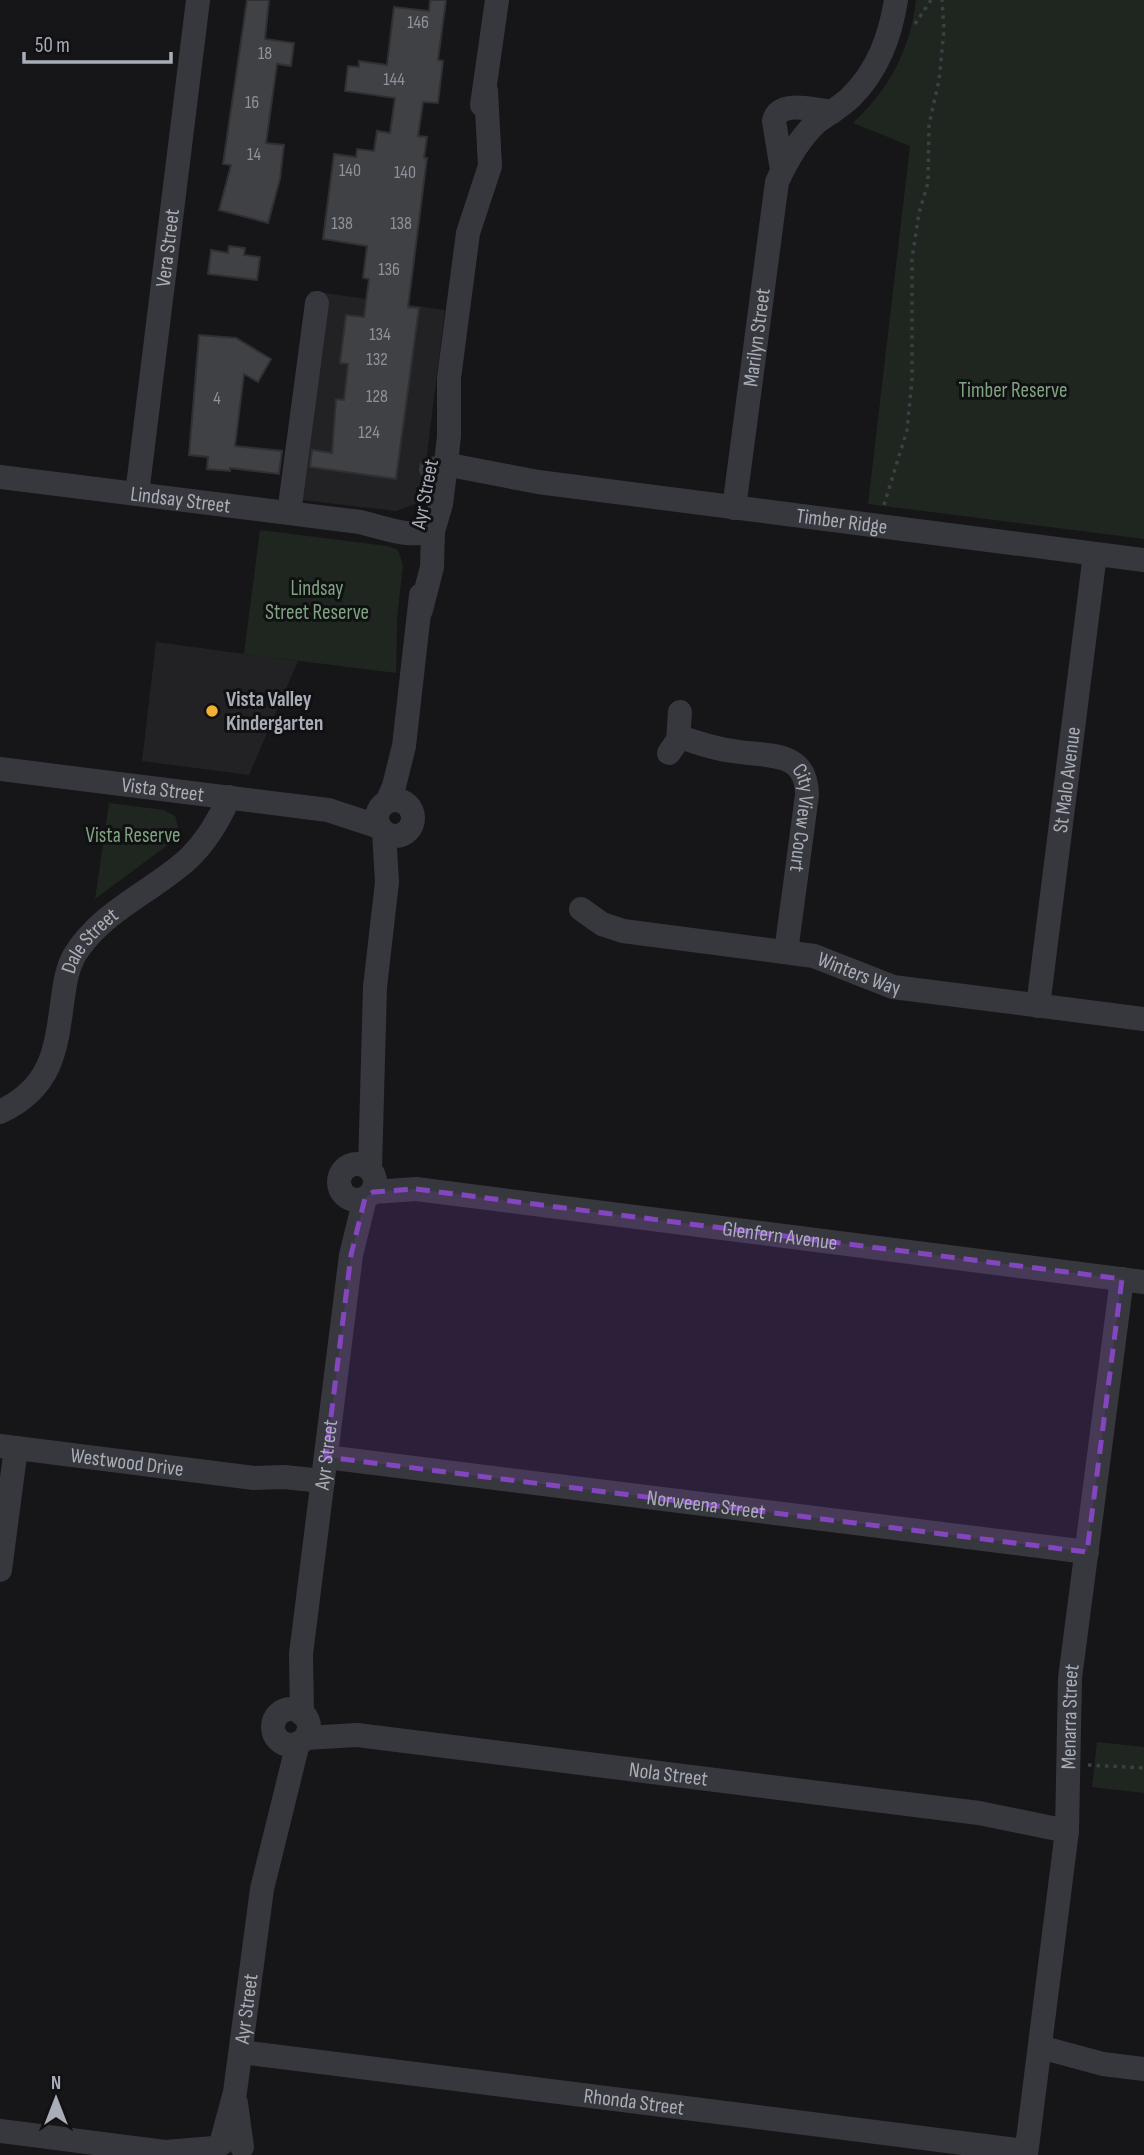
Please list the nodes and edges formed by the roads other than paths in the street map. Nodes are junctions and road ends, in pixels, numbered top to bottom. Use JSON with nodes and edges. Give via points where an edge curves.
{"nodes":[{"id":1,"x":198,"y":0,"type":"edge"},
{"id":2,"x":497,"y":0,"type":"edge"},
{"id":3,"x":896,"y":0,"type":"edge"},
{"id":4,"x":832,"y":112,"type":"junction"},
{"id":5,"x":782,"y":170,"type":"junction"},
{"id":6,"x":317,"y":303,"type":"dead end"},
{"id":7,"x":441,"y":470,"type":"junction"},
{"id":8,"x":0,"y":477,"type":"edge"},
{"id":9,"x":137,"y":495,"type":"junction"},
{"id":10,"x":734,"y":508,"type":"junction"},
{"id":11,"x":289,"y":513,"type":"junction"},
{"id":12,"x":423,"y":529,"type":"junction"},
{"id":13,"x":1095,"y":554,"type":"junction"},
{"id":14,"x":1144,"y":560,"type":"edge"},
{"id":15,"x":680,"y":712,"type":"dead end"},
{"id":16,"x":0,"y":769,"type":"edge"},
{"id":17,"x":229,"y":797,"type":"junction"},
{"id":18,"x":391,"y":817,"type":"junction"},
{"id":19,"x":581,"y":909,"type":"dead end"},
{"id":20,"x":786,"y":952,"type":"junction"},
{"id":21,"x":1038,"y":1006,"type":"junction"},
{"id":22,"x":1144,"y":1019,"type":"edge"},
{"id":23,"x":371,"y":1096,"type":"junction"},
{"id":24,"x":0,"y":1112,"type":"edge"},
{"id":25,"x":343,"y":1178,"type":"junction"},
{"id":26,"x":370,"y":1183,"type":"junction"},
{"id":27,"x":351,"y":1255,"type":"junction"},
{"id":28,"x":1133,"y":1280,"type":"edge"},
{"id":29,"x":8,"y":1448,"type":"edge"},
{"id":30,"x":326,"y":1457,"type":"junction"},
{"id":31,"x":322,"y":1487,"type":"junction"},
{"id":32,"x":1087,"y":1552,"type":"junction"},
{"id":33,"x":0,"y":1570,"type":"edge"},
{"id":34,"x":295,"y":1728,"type":"junction"},
{"id":35,"x":1067,"y":1823,"type":"junction"},
{"id":36,"x":241,"y":2052,"type":"junction"},
{"id":37,"x":1039,"y":2056,"type":"junction"},
{"id":38,"x":1144,"y":2069,"type":"edge"},
{"id":39,"x":0,"y":2131,"type":"edge"},
{"id":40,"x":227,"y":2150,"type":"edge"},
{"id":41,"x":169,"y":2153,"type":"edge"},
{"id":42,"x":1026,"y":2153,"type":"edge"}],
"edges":[{"from":1,"to":9,"type":"street","name":"Vera Street"},
{"from":2,"to":7,"type":"street","name":"Ayr Street","via":[[486,91],[490,166],[468,233]]},
{"from":3,"to":4,"type":"street","name":"Marilyn Street","via":[[892,26],[878,61],[850,98]]},
{"from":4,"to":5,"type":"street","name":"Marilyn Street","via":[[815,125]]},
{"from":4,"to":5,"type":"street","name":"Marilyn Street","via":[[789,108],[775,114]]},
{"from":5,"to":10,"type":"street","name":"Marilyn Street","via":[[774,195]]},
{"from":6,"to":11,"type":"street"},
{"from":7,"to":10,"type":"street","name":"Timber Ridge","via":[[485,470],[538,482]]},
{"from":7,"to":12,"type":"street","name":"Ayr Street","via":[[441,504]]},
{"from":8,"to":9,"type":"street","name":"Lindsay Street"},
{"from":9,"to":11,"type":"street","name":"Lindsay Street"},
{"from":10,"to":13,"type":"street","name":"Timber Ridge"},
{"from":11,"to":12,"type":"street","name":"Lindsay Street","via":[[392,531]]},
{"from":12,"to":18,"type":"street","name":"Ayr Street","via":[[432,568],[421,610]]},
{"from":13,"to":14,"type":"street","name":"Timber Ridge"},
{"from":13,"to":21,"type":"street","name":"St Malo Avenue"},
{"from":15,"to":20,"type":"street","name":"City View Court","via":[[674,745],[780,757],[803,772],[807,795]]},
{"from":16,"to":17,"type":"street","name":"Vista Street"},
{"from":17,"to":18,"type":"street","name":"Vista Street"},
{"from":17,"to":24,"type":"street","name":"Dale Street","via":[[186,860],[82,944],[66,978],[57,1037],[44,1077],[25,1097]]},
{"from":18,"to":23,"type":"street","name":"Ayr Street","via":[[375,987]]},
{"from":19,"to":20,"type":"street","name":"Winters Way","via":[[602,924],[623,931]]},
{"from":20,"to":21,"type":"street","name":"Winters Way","via":[[829,961],[893,987]]},
{"from":21,"to":22,"type":"street","name":"Winters Way"},
{"from":23,"to":25,"type":"street","name":"Ayr Street"},
{"from":23,"to":26,"type":"street","name":"Ayr Street"},
{"from":25,"to":26,"type":"street","name":"Glenfern Avenue","via":[[360,1164]]},
{"from":25,"to":26,"type":"street","via":[[344,1194],[354,1200]]},
{"from":25,"to":27,"type":"street","name":"Ayr Street"},
{"from":26,"to":27,"type":"street","name":"Ayr Street"},
{"from":26,"to":28,"type":"street","name":"Glenfern Avenue"},
{"from":27,"to":30,"type":"street","name":"Ayr Street"},
{"from":28,"to":32,"type":"street","name":"Menarra Street"},
{"from":29,"to":31,"type":"street","name":"Westwood Drive","via":[[254,1478],[284,1477]]},
{"from":29,"to":33,"type":"street"},
{"from":30,"to":31,"type":"street","name":"Ayr Street"},
{"from":30,"to":32,"type":"street","name":"Norweena Street"},
{"from":31,"to":34,"type":"street","name":"Ayr Street"},
{"from":32,"to":35,"type":"street","name":"Menarra Street","via":[[1070,1678]]},
{"from":34,"to":35,"type":"street","name":"Nola Street"},
{"from":34,"to":36,"type":"street","name":"Ayr Street","via":[[260,1900]]},
{"from":35,"to":37,"type":"street","name":"Menarra Street"},
{"from":36,"to":40,"type":"street","name":"Ayr Street"},
{"from":36,"to":42,"type":"street","name":"Rhonda Street"},
{"from":37,"to":38,"type":"street"},
{"from":37,"to":42,"type":"street","name":"Menarra Street"},
{"from":39,"to":41,"type":"street"},
{"from":40,"to":41,"type":"street"}]}
